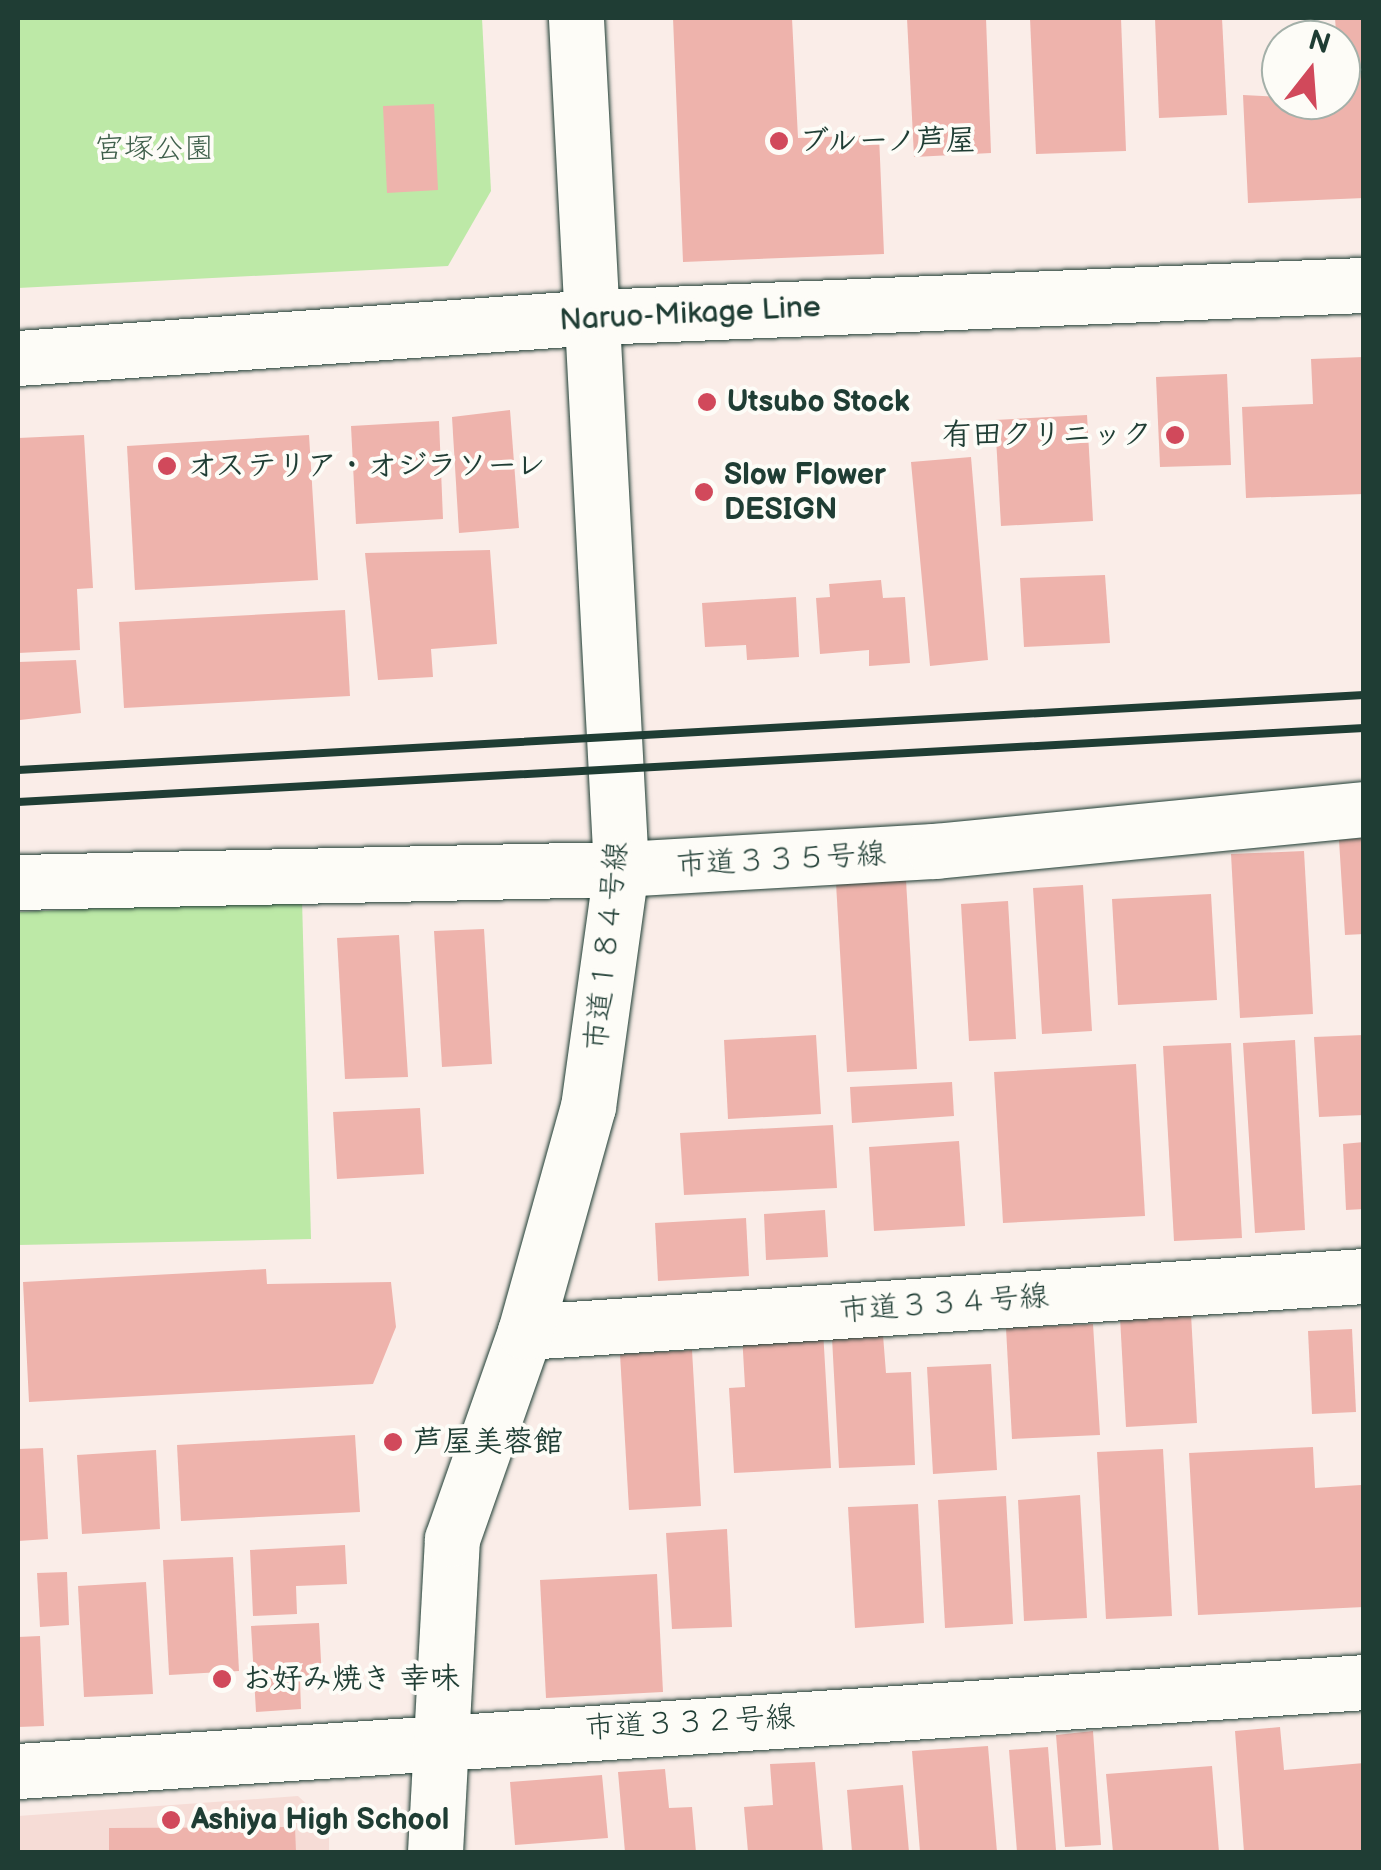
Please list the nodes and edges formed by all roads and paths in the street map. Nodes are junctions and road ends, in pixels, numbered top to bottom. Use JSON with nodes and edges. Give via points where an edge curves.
{"nodes":[{"id":1,"x":576,"y":18,"type":"edge"},
{"id":2,"x":1364,"y":285,"type":"edge"},
{"id":3,"x":596,"y":317,"type":"junction"},
{"id":4,"x":18,"y":358,"type":"edge"},
{"id":5,"x":1364,"y":809,"type":"edge"},
{"id":6,"x":621,"y":869,"type":"junction"},
{"id":7,"x":18,"y":882,"type":"edge"},
{"id":8,"x":1364,"y":1276,"type":"edge"},
{"id":9,"x":525,"y":1332,"type":"junction"},
{"id":10,"x":1364,"y":1682,"type":"edge"},
{"id":11,"x":436,"y":1738,"type":"junction"},
{"id":12,"x":18,"y":1772,"type":"edge"},
{"id":13,"x":435,"y":1852,"type":"edge"}],
"edges":[{"from":1,"to":3,"type":"street","name":"市道１８４号線"},
{"from":2,"to":3,"type":"street","name":"Naruo-Mikage Line"},
{"from":3,"to":4,"type":"street","name":"Naruo-Mikage Line"},
{"from":3,"to":6,"type":"street","name":"市道１８４号線"},
{"from":5,"to":6,"type":"street","name":"市道３３５号線","via":[[935,851]]},
{"from":6,"to":7,"type":"street","name":"市道３３５号線"},
{"from":6,"to":9,"type":"street","name":"市道１８４号線","via":[[588,1108]]},
{"from":8,"to":9,"type":"street","name":"市道３３４号線"},
{"from":9,"to":11,"type":"street","name":"市道１８４号線","via":[[452,1539]]},
{"from":10,"to":11,"type":"street","name":"市道３３２号線"},
{"from":11,"to":12,"type":"street","name":"市道３３２号線"},
{"from":11,"to":13,"type":"street","name":"市道１８４号線"}]}
